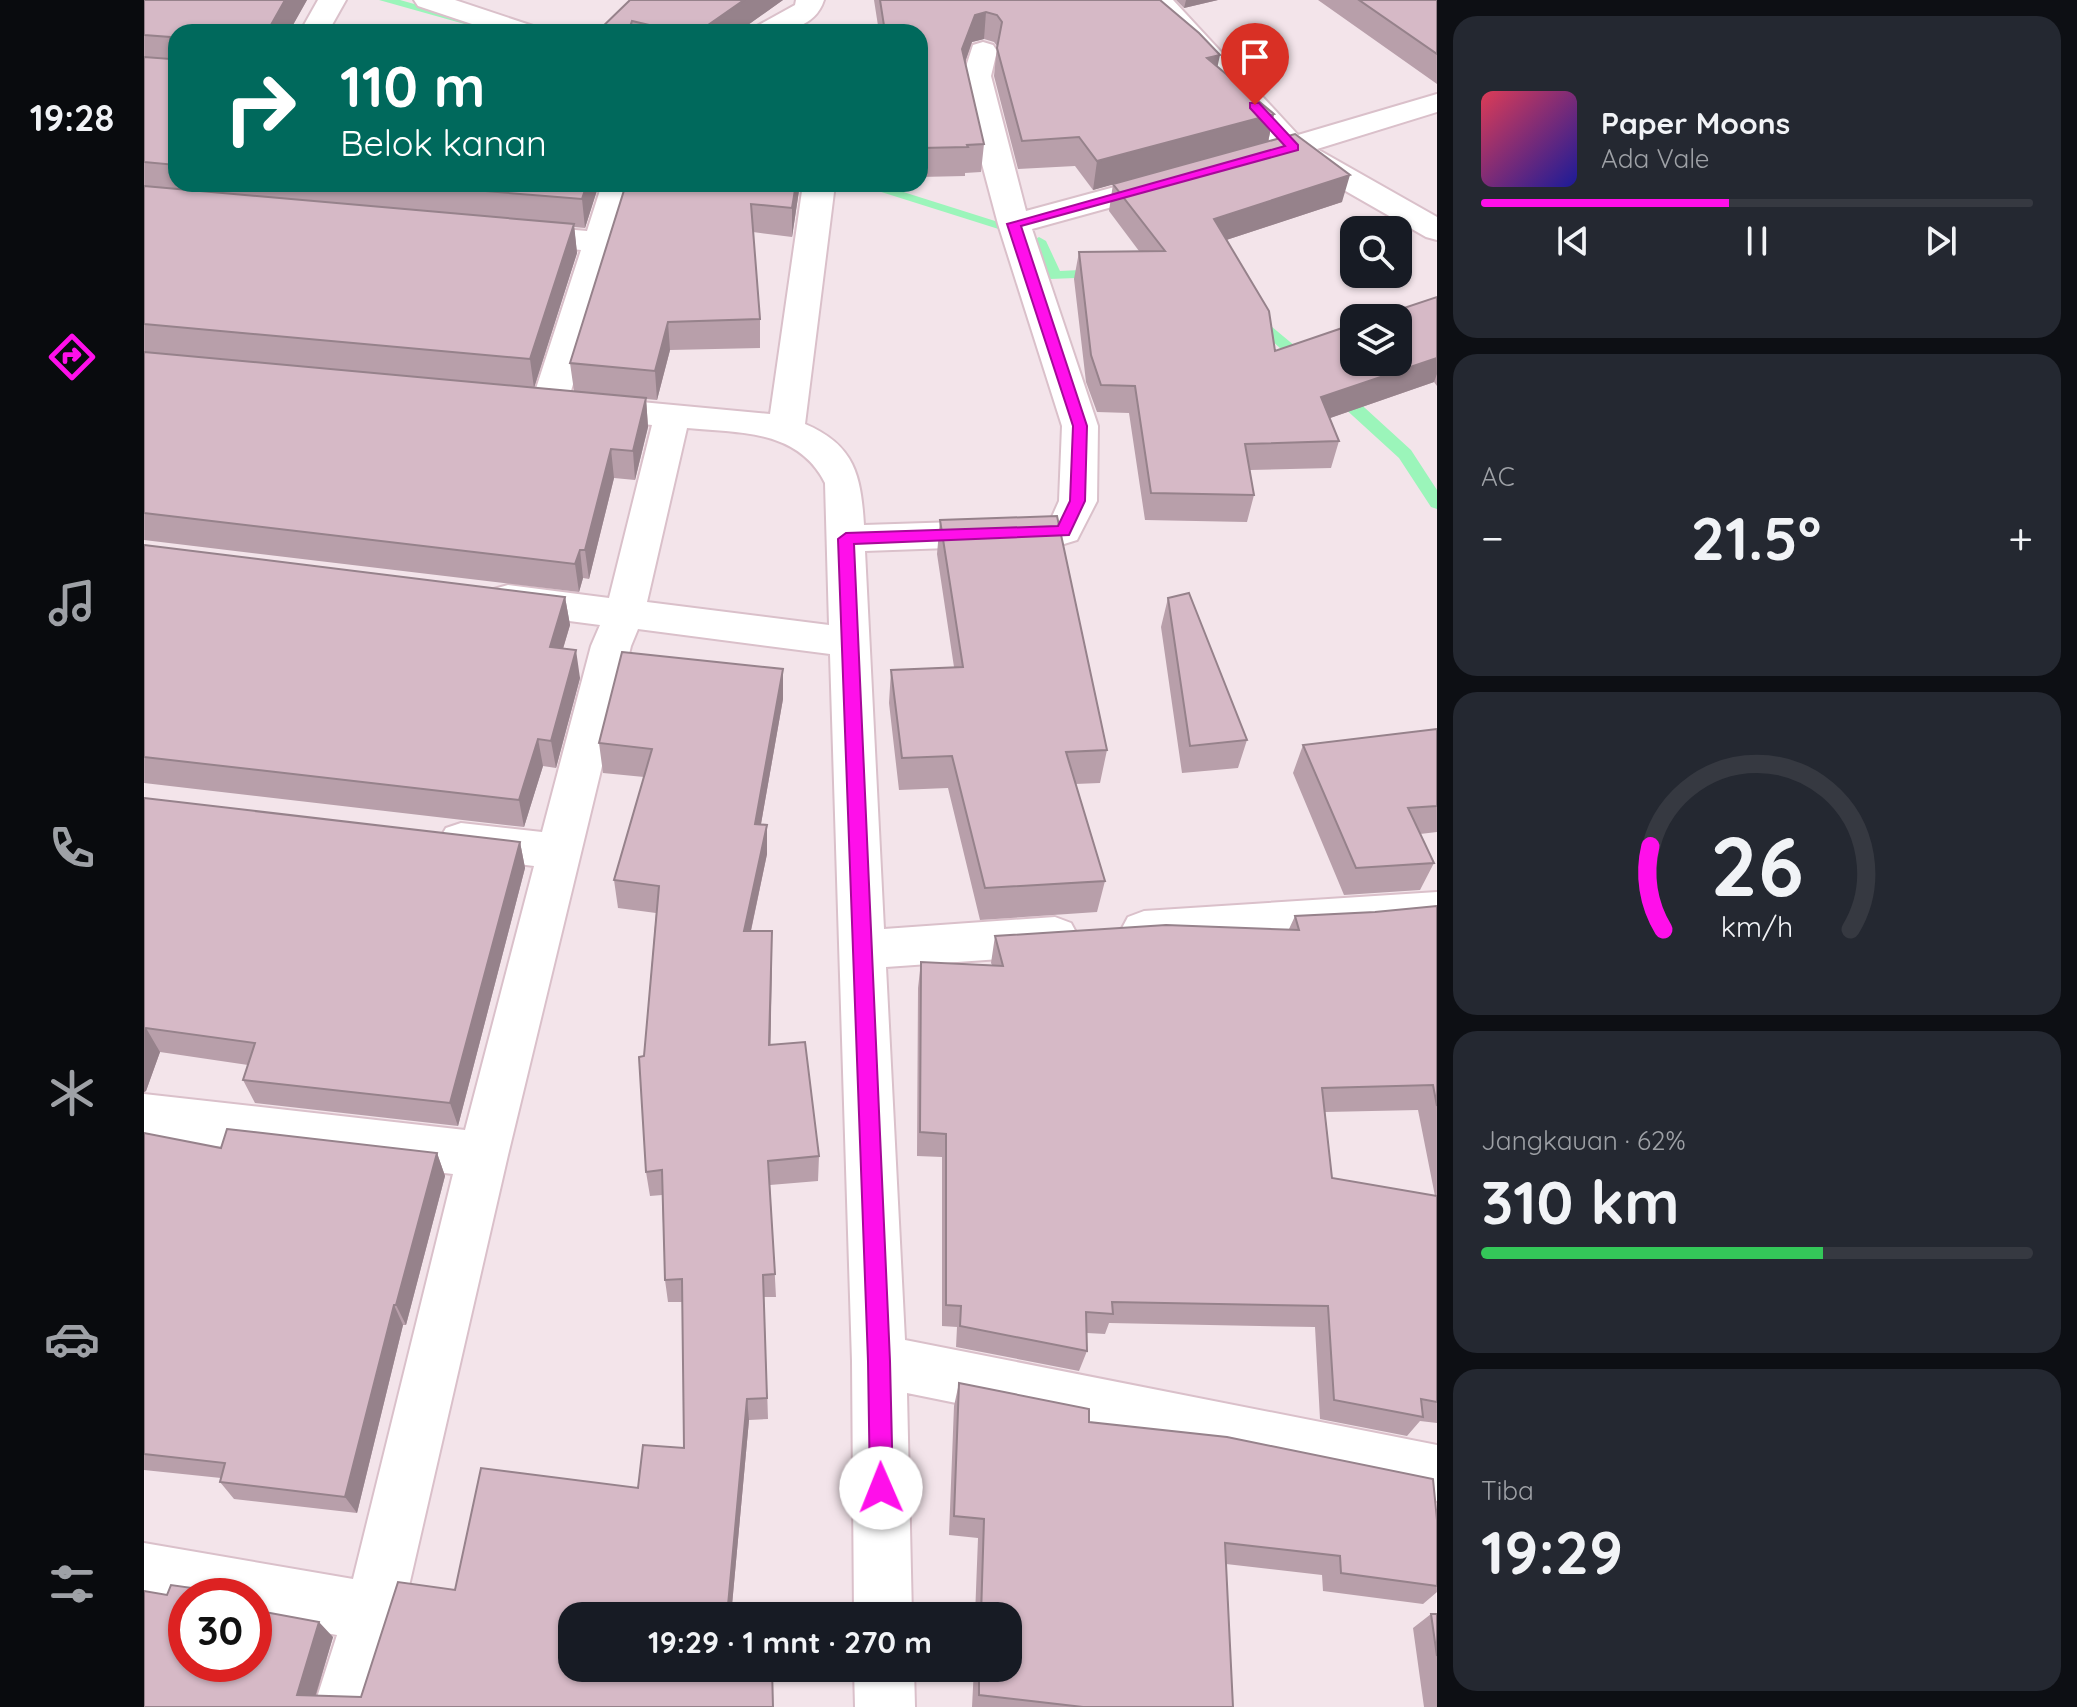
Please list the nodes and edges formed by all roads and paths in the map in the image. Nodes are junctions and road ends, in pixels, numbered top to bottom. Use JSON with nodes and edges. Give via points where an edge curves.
{"nodes":[{"id":1,"x":332,"y":0,"type":"edge"},
{"id":2,"x":428,"y":0,"type":"edge"},
{"id":3,"x":810,"y":0,"type":"edge"},
{"id":4,"x":1158,"y":0,"type":"edge"},
{"id":5,"x":318,"y":24,"type":"edge"},
{"id":6,"x":499,"y":24,"type":"edge"},
{"id":7,"x":781,"y":24,"type":"edge"},
{"id":8,"x":983,"y":51,"type":"dead end"},
{"id":9,"x":1437,"y":103,"type":"edge"},
{"id":10,"x":1293,"y":148,"type":"junction"},
{"id":11,"x":616,"y":192,"type":"edge"},
{"id":12,"x":818,"y":192,"type":"edge"},
{"id":13,"x":1014,"y":224,"type":"junction"},
{"id":14,"x":1437,"y":230,"type":"edge"},
{"id":15,"x":491,"y":232,"type":"edge"},
{"id":16,"x":601,"y":242,"type":"junction"},
{"id":17,"x":513,"y":401,"type":"edge"},
{"id":18,"x":549,"y":404,"type":"junction"},
{"id":19,"x":672,"y":416,"type":"junction"},
{"id":20,"x":786,"y":429,"type":"junction"},
{"id":21,"x":846,"y":539,"type":"junction"},
{"id":22,"x":470,"y":594,"type":"edge"},
{"id":23,"x":625,"y":613,"type":"junction"},
{"id":24,"x":849,"y":642,"type":"junction"},
{"id":25,"x":422,"y":836,"type":"edge"},
{"id":26,"x":561,"y":852,"type":"junction"},
{"id":27,"x":1437,"y":910,"type":"edge"},
{"id":28,"x":862,"y":950,"type":"junction"},
{"id":29,"x":144,"y":1116,"type":"edge"},
{"id":30,"x":483,"y":1155,"type":"junction"},
{"id":31,"x":879,"y":1361,"type":"junction"},
{"id":32,"x":1437,"y":1473,"type":"edge"},
{"id":33,"x":144,"y":1572,"type":"edge"},
{"id":34,"x":883,"y":1602,"type":"edge"},
{"id":35,"x":374,"y":1612,"type":"junction"},
{"id":36,"x":884,"y":1682,"type":"edge"},
{"id":37,"x":344,"y":1707,"type":"edge"},
{"id":38,"x":885,"y":1707,"type":"edge"}],
"edges":[{"from":1,"to":5,"type":"street"},
{"from":2,"to":6,"type":"street"},
{"from":3,"to":7,"type":"street","via":[[807,9]]},
{"from":4,"to":10,"type":"street"},
{"from":8,"to":13,"type":"street","via":[[977,76]]},
{"from":9,"to":10,"type":"street"},
{"from":10,"to":13,"type":"street"},
{"from":10,"to":14,"type":"street"},
{"from":11,"to":16,"type":"street"},
{"from":12,"to":20,"type":"street"},
{"from":13,"to":21,"type":"street","via":[[1080,426],[1078,501],[1064,531]]},
{"from":15,"to":16,"type":"street"},
{"from":16,"to":18,"type":"street"},
{"from":17,"to":18,"type":"street"},
{"from":18,"to":19,"type":"street"},
{"from":19,"to":20,"type":"street"},
{"from":19,"to":23,"type":"street"},
{"from":20,"to":21,"type":"street","via":[[807,437],[836,465],[843,483]]},
{"from":21,"to":24,"type":"street"},
{"from":22,"to":23,"type":"street"},
{"from":23,"to":24,"type":"street"},
{"from":23,"to":26,"type":"street","via":[[611,646]]},
{"from":24,"to":28,"type":"street"},
{"from":25,"to":26,"type":"street"},
{"from":26,"to":30,"type":"street"},
{"from":27,"to":28,"type":"street"},
{"from":28,"to":31,"type":"street"},
{"from":29,"to":30,"type":"street"},
{"from":30,"to":35,"type":"street"},
{"from":31,"to":32,"type":"street"},
{"from":31,"to":34,"type":"street"},
{"from":33,"to":35,"type":"street"},
{"from":35,"to":37,"type":"street"},
{"from":36,"to":38,"type":"street"}]}
